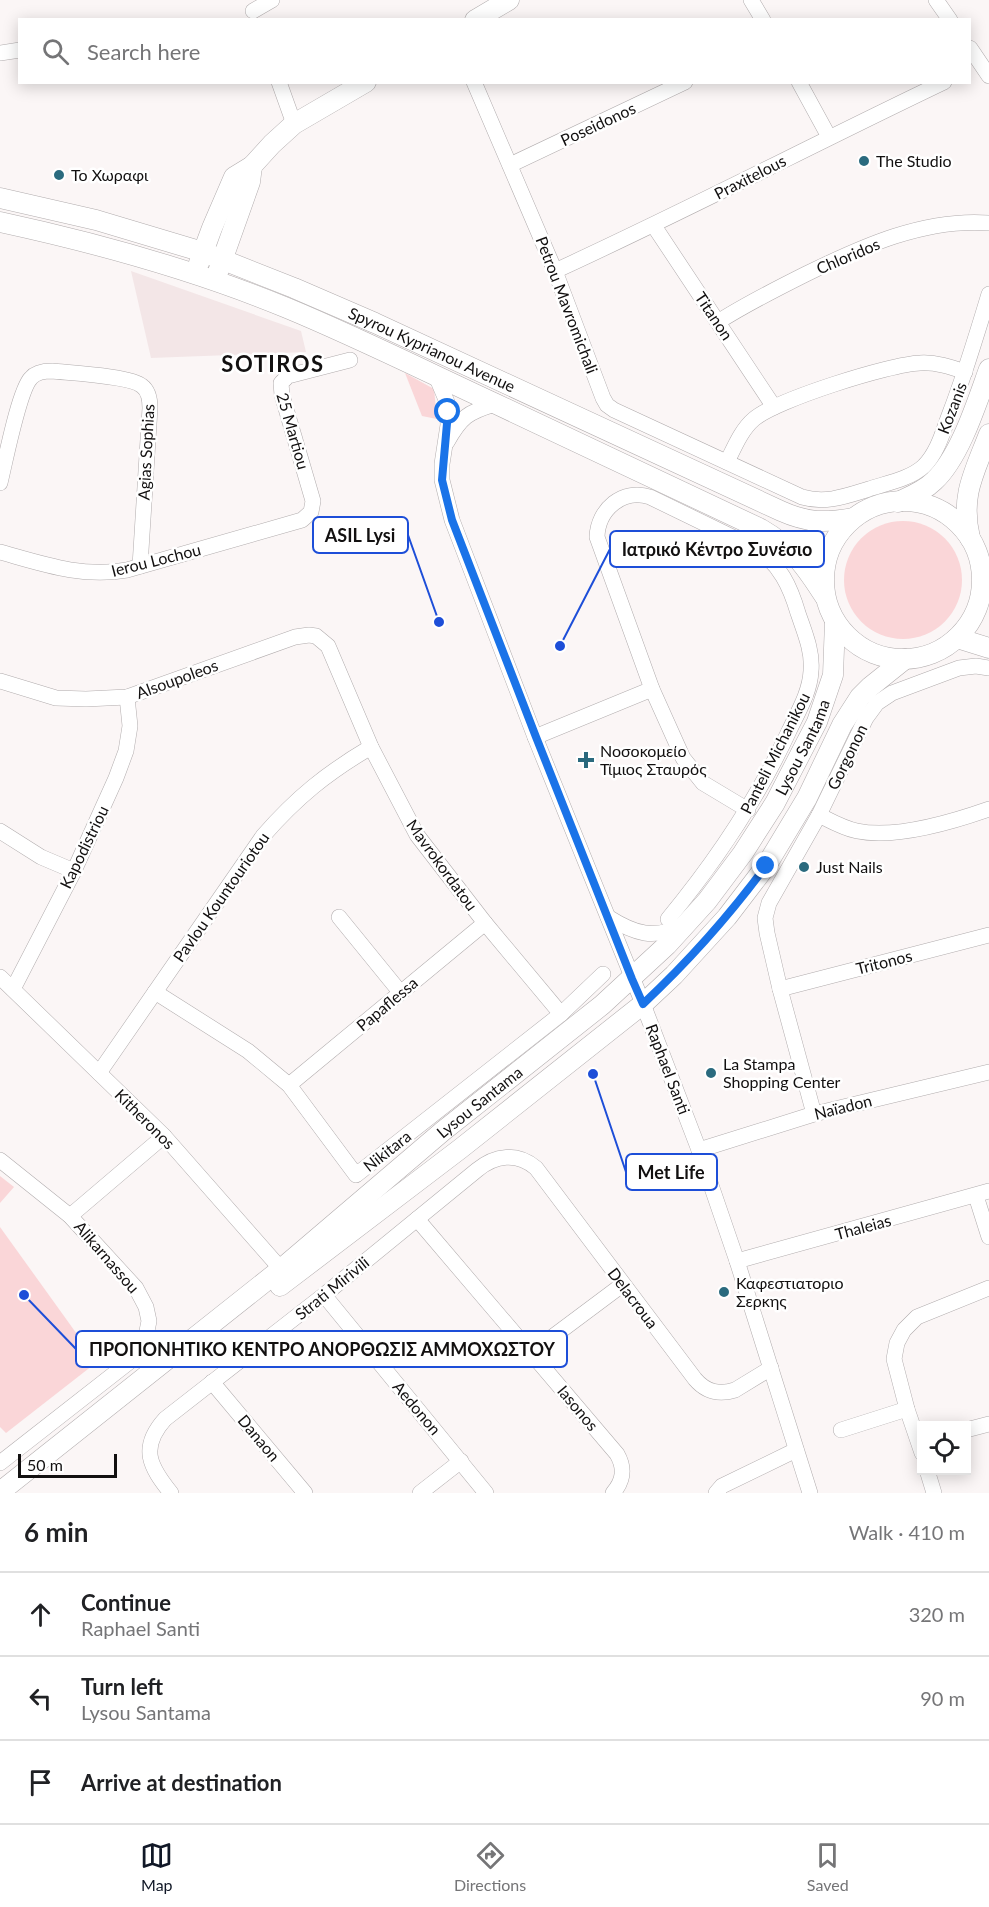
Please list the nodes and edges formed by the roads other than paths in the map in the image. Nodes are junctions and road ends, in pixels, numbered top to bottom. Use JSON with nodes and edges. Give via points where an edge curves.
{"nodes":[{"id":1,"x":272,"y":0,"type":"edge"},
{"id":2,"x":508,"y":0,"type":"edge"},
{"id":3,"x":751,"y":0,"type":"edge"},
{"id":4,"x":936,"y":0,"type":"edge"},
{"id":5,"x":252,"y":10,"type":"edge"},
{"id":6,"x":478,"y":18,"type":"edge"},
{"id":7,"x":762,"y":18,"type":"edge"},
{"id":8,"x":949,"y":18,"type":"edge"},
{"id":9,"x":18,"y":50,"type":"edge"},
{"id":10,"x":971,"y":52,"type":"edge"},
{"id":11,"x":0,"y":53,"type":"edge"},
{"id":12,"x":980,"y":70,"type":"edge"},
{"id":13,"x":280,"y":84,"type":"edge"},
{"id":14,"x":363,"y":84,"type":"edge"},
{"id":15,"x":475,"y":84,"type":"edge"},
{"id":16,"x":681,"y":84,"type":"edge"},
{"id":17,"x":800,"y":84,"type":"edge"},
{"id":18,"x":940,"y":84,"type":"edge"},
{"id":19,"x":294,"y":124,"type":"junction"},
{"id":20,"x":830,"y":137,"type":"junction"},
{"id":21,"x":510,"y":165,"type":"junction"},
{"id":22,"x":252,"y":166,"type":"junction"},
{"id":23,"x":0,"y":198,"type":"edge"},
{"id":24,"x":0,"y":222,"type":"edge"},
{"id":25,"x":989,"y":223,"type":"edge"},
{"id":26,"x":654,"y":226,"type":"junction"},
{"id":27,"x":203,"y":252,"type":"junction"},
{"id":28,"x":222,"y":259,"type":"junction"},
{"id":29,"x":555,"y":271,"type":"junction"},
{"id":30,"x":195,"y":274,"type":"junction"},
{"id":31,"x":214,"y":281,"type":"junction"},
{"id":32,"x":989,"y":294,"type":"edge"},
{"id":33,"x":718,"y":322,"type":"junction"},
{"id":34,"x":350,"y":360,"type":"dead end"},
{"id":35,"x":989,"y":369,"type":"edge"},
{"id":36,"x":965,"y":372,"type":"junction"},
{"id":37,"x":436,"y":376,"type":"junction"},
{"id":38,"x":495,"y":404,"type":"junction"},
{"id":39,"x":774,"y":407,"type":"junction"},
{"id":40,"x":989,"y":435,"type":"edge"},
{"id":41,"x":444,"y":447,"type":"junction"},
{"id":42,"x":727,"y":462,"type":"junction"},
{"id":43,"x":0,"y":483,"type":"edge"},
{"id":44,"x":898,"y":502,"type":"junction"},
{"id":45,"x":309,"y":515,"type":"joint"},
{"id":46,"x":854,"y":518,"type":"junction"},
{"id":47,"x":974,"y":547,"type":"junction"},
{"id":48,"x":0,"y":552,"type":"edge"},
{"id":49,"x":140,"y":566,"type":"junction"},
{"id":50,"x":989,"y":583,"type":"edge"},
{"id":51,"x":825,"y":597,"type":"junction"},
{"id":52,"x":835,"y":622,"type":"junction"},
{"id":53,"x":316,"y":636,"type":"joint"},
{"id":54,"x":957,"y":638,"type":"junction"},
{"id":55,"x":989,"y":648,"type":"edge"},
{"id":56,"x":905,"y":660,"type":"junction"},
{"id":57,"x":989,"y":668,"type":"edge"},
{"id":58,"x":0,"y":681,"type":"edge"},
{"id":59,"x":652,"y":689,"type":"junction"},
{"id":60,"x":127,"y":697,"type":"junction"},
{"id":61,"x":536,"y":737,"type":"junction"},
{"id":62,"x":371,"y":747,"type":"junction"},
{"id":63,"x":989,"y":809,"type":"edge"},
{"id":64,"x":748,"y":810,"type":"junction"},
{"id":65,"x":819,"y":814,"type":"junction"},
{"id":66,"x":0,"y":831,"type":"edge"},
{"id":67,"x":74,"y":871,"type":"junction"},
{"id":68,"x":339,"y":916,"type":"dead end"},
{"id":69,"x":608,"y":917,"type":"junction"},
{"id":70,"x":668,"y":919,"type":"dead end"},
{"id":71,"x":690,"y":921,"type":"junction"},
{"id":72,"x":485,"y":923,"type":"junction"},
{"id":73,"x":989,"y":935,"type":"edge"},
{"id":74,"x":603,"y":974,"type":"dead end"},
{"id":75,"x":0,"y":977,"type":"edge"},
{"id":76,"x":632,"y":979,"type":"junction"},
{"id":77,"x":13,"y":988,"type":"junction"},
{"id":78,"x":780,"y":989,"type":"junction"},
{"id":79,"x":156,"y":992,"type":"junction"},
{"id":80,"x":400,"y":992,"type":"junction"},
{"id":81,"x":643,"y":1004,"type":"junction"},
{"id":82,"x":561,"y":1014,"type":"junction"},
{"id":83,"x":989,"y":1071,"type":"edge"},
{"id":84,"x":99,"y":1073,"type":"junction"},
{"id":85,"x":289,"y":1085,"type":"junction"},
{"id":86,"x":814,"y":1114,"type":"junction"},
{"id":87,"x":164,"y":1136,"type":"junction"},
{"id":88,"x":699,"y":1150,"type":"junction"},
{"id":89,"x":511,"y":1157,"type":"joint"},
{"id":90,"x":0,"y":1160,"type":"edge"},
{"id":91,"x":983,"y":1194,"type":"edge"},
{"id":92,"x":70,"y":1216,"type":"junction"},
{"id":93,"x":417,"y":1219,"type":"junction"},
{"id":94,"x":989,"y":1237,"type":"edge"},
{"id":95,"x":737,"y":1261,"type":"junction"},
{"id":96,"x":285,"y":1274,"type":"junction"},
{"id":97,"x":622,"y":1285,"type":"junction"},
{"id":98,"x":989,"y":1288,"type":"edge"},
{"id":99,"x":324,"y":1295,"type":"junction"},
{"id":100,"x":531,"y":1353,"type":"junction"},
{"id":101,"x":771,"y":1368,"type":"junction"},
{"id":102,"x":212,"y":1382,"type":"junction"},
{"id":103,"x":907,"y":1409,"type":"junction"},
{"id":104,"x":989,"y":1424,"type":"edge"},
{"id":105,"x":971,"y":1429,"type":"edge"},
{"id":106,"x":842,"y":1430,"type":"dead end"},
{"id":107,"x":917,"y":1437,"type":"edge"},
{"id":108,"x":796,"y":1450,"type":"junction"},
{"id":109,"x":461,"y":1461,"type":"junction"},
{"id":110,"x":0,"y":1463,"type":"edge"},
{"id":111,"x":929,"y":1475,"type":"edge"},
{"id":112,"x":13,"y":1490,"type":"edge"},
{"id":113,"x":171,"y":1493,"type":"edge"},
{"id":114,"x":305,"y":1493,"type":"edge"},
{"id":115,"x":420,"y":1493,"type":"edge"},
{"id":116,"x":486,"y":1493,"type":"edge"},
{"id":117,"x":613,"y":1493,"type":"edge"},
{"id":118,"x":716,"y":1493,"type":"edge"},
{"id":119,"x":810,"y":1493,"type":"edge"},
{"id":120,"x":934,"y":1493,"type":"edge"}],
"edges":[{"from":1,"to":5,"type":"street"},
{"from":2,"to":6,"type":"main road"},
{"from":3,"to":7,"type":"street"},
{"from":4,"to":8,"type":"street"},
{"from":9,"to":11,"type":"street"},
{"from":10,"to":12,"type":"street"},
{"from":13,"to":19,"type":"street"},
{"from":14,"to":19,"type":"main road"},
{"from":15,"to":21,"type":"street","name":"Petrou Mavromichali"},
{"from":16,"to":21,"type":"street","name":"Poseidonos"},
{"from":17,"to":20,"type":"street"},
{"from":18,"to":20,"type":"street","name":"Praxitelous"},
{"from":19,"to":22,"type":"main road"},
{"from":20,"to":26,"type":"street","name":"Praxitelous"},
{"from":21,"to":29,"type":"street","name":"Petrou Mavromichali"},
{"from":22,"to":27,"type":"main road","via":[[234,177]]},
{"from":22,"to":28,"type":"main road","via":[[250,182]]},
{"from":23,"to":27,"type":"main road","name":"Spyrou Kyprianou Avenue","via":[[96,220]]},
{"from":24,"to":30,"type":"main road","name":"Spyrou Kyprianou Avenue"},
{"from":25,"to":33,"type":"street","name":"Chloridos","via":[[937,226],[863,248],[765,294]]},
{"from":26,"to":29,"type":"street","name":"Praxitelous"},
{"from":26,"to":33,"type":"street","name":"Titanon"},
{"from":27,"to":28,"type":"main road","name":"Spyrou Kyprianou Avenue"},
{"from":27,"to":30,"type":"main road"},
{"from":28,"to":31,"type":"main road"},
{"from":28,"to":46,"type":"main road","name":"Spyrou Kyprianou Avenue","via":[[375,323],[781,512],[812,521]]},
{"from":29,"to":42,"type":"street","name":"Petrou Mavromichali","via":[[607,405]]},
{"from":30,"to":31,"type":"main road","name":"Spyrou Kyprianou Avenue"},
{"from":31,"to":37,"type":"main road","name":"Spyrou Kyprianou Avenue","via":[[287,308]]},
{"from":32,"to":36,"type":"street"},
{"from":33,"to":39,"type":"street","name":"Titanon"},
{"from":34,"to":45,"type":"street","name":"25 Martiou","via":[[294,374],[281,383],[312,496]]},
{"from":35,"to":44,"type":"main road","via":[[959,445],[944,470],[926,488]]},
{"from":36,"to":39,"type":"street","name":"Kozanis","via":[[939,364],[911,364]]},
{"from":36,"to":42,"type":"street","name":"Kozanis","via":[[936,450],[923,467],[906,477],[835,500],[818,501]]},
{"from":37,"to":38,"type":"main road","name":"Spyrou Kyprianou Avenue"},
{"from":37,"to":41,"type":"street","name":"Raphael Santi","via":[[447,402]]},
{"from":38,"to":41,"type":"street","name":"Raphael Santi","via":[[464,418]]},
{"from":38,"to":51,"type":"main road","name":"Spyrou Kyprianou Avenue","via":[[761,529],[797,556]]},
{"from":39,"to":42,"type":"street","name":"Kozanis","via":[[751,422]]},
{"from":40,"to":47,"type":"main road","via":[[969,484],[966,502],[965,519]]},
{"from":41,"to":61,"type":"street","name":"Raphael Santi","via":[[442,480],[452,520]]},
{"from":43,"to":49,"type":"street","name":"Agias Sophias","via":[[24,389],[35,375],[52,371],[139,384],[150,400]]},
{"from":44,"to":46,"type":"main road","via":[[874,506]]},
{"from":44,"to":47,"type":"main road","via":[[919,503],[939,510],[956,522]]},
{"from":45,"to":49,"type":"street","name":"Ierou Lochou"},
{"from":46,"to":51,"type":"main road","via":[[838,534],[828,554],[823,575]]},
{"from":47,"to":50,"type":"main road"},
{"from":47,"to":54,"type":"main road","via":[[982,576],[980,599]]},
{"from":48,"to":49,"type":"street","name":"Ierou Lochou","via":[[71,571],[108,572]]},
{"from":51,"to":52,"type":"main road"},
{"from":52,"to":56,"type":"main road","via":[[865,650]]},
{"from":52,"to":71,"type":"main road","name":"Lysou Santama","via":[[834,675],[817,722],[759,830]]},
{"from":53,"to":60,"type":"street","name":"Alsoupoleos","via":[[295,637]]},
{"from":53,"to":62,"type":"street","name":"Mavrokordatou","via":[[333,654]]},
{"from":54,"to":55,"type":"main road"},
{"from":54,"to":56,"type":"main road","via":[[941,650]]},
{"from":56,"to":81,"type":"main road","name":"Lysou Santama","via":[[870,687],[850,711],[795,818],[748,890],[704,944]]},
{"from":57,"to":65,"type":"street","name":"Gorgonon","via":[[959,668],[892,693],[877,703]]},
{"from":58,"to":60,"type":"street","name":"Alsoupoleos","via":[[56,698]]},
{"from":59,"to":61,"type":"street"},
{"from":59,"to":64,"type":"street","via":[[683,758],[696,776]]},
{"from":59,"to":64,"type":"street","name":"Panteli Michanikou","via":[[597,537],[602,515],[619,499],[632,494],[650,497],[757,549],[777,566],[793,595],[810,653],[810,682],[781,749]]},
{"from":60,"to":67,"type":"street","name":"Kapodistriou","via":[[130,726],[126,751]]},
{"from":61,"to":69,"type":"street","name":"Raphael Santi"},
{"from":62,"to":72,"type":"street","name":"Mavrokordatou","via":[[417,835]]},
{"from":62,"to":79,"type":"street","name":"Pavlou Kountouriotou","via":[[312,786],[276,821]]},
{"from":63,"to":65,"type":"street","via":[[920,828],[879,832],[856,831]]},
{"from":64,"to":70,"type":"street","name":"Panteli Michanikou"},
{"from":65,"to":78,"type":"street","name":"Gorgonon","via":[[772,895],[765,918]]},
{"from":66,"to":67,"type":"street","via":[[41,857]]},
{"from":67,"to":77,"type":"street","name":"Kapodistriou"},
{"from":68,"to":80,"type":"street"},
{"from":69,"to":71,"type":"street","via":[[628,928],[653,934]]},
{"from":69,"to":76,"type":"street","name":"Raphael Santi"},
{"from":71,"to":76,"type":"main road","name":"Lysou Santama"},
{"from":72,"to":80,"type":"street","name":"Papaflessa"},
{"from":72,"to":82,"type":"street","name":"Mavrokordatou"},
{"from":73,"to":78,"type":"street","name":"Tritonos"},
{"from":74,"to":82,"type":"street","name":"Nikitara"},
{"from":75,"to":77,"type":"street","name":"Kitheronos"},
{"from":76,"to":81,"type":"street","name":"Raphael Santi"},
{"from":76,"to":96,"type":"main road","name":"Lysou Santama","via":[[443,1131]]},
{"from":77,"to":84,"type":"street","name":"Kitheronos"},
{"from":78,"to":86,"type":"street"},
{"from":79,"to":84,"type":"street","name":"Pavlou Kountouriotou"},
{"from":79,"to":85,"type":"street","name":"Nikitara","via":[[248,1052]]},
{"from":80,"to":85,"type":"street","name":"Papaflessa"},
{"from":81,"to":88,"type":"street","name":"Raphael Santi"},
{"from":81,"to":96,"type":"main road","name":"Lysou Santama","via":[[460,1149]]},
{"from":82,"to":85,"type":"street","name":"Nikitara","via":[[356,1175]]},
{"from":83,"to":86,"type":"street","name":"Naïadon"},
{"from":84,"to":87,"type":"street","name":"Kitheronos"},
{"from":86,"to":88,"type":"street","name":"Naïadon"},
{"from":87,"to":92,"type":"street"},
{"from":87,"to":96,"type":"street","name":"Kitheronos"},
{"from":88,"to":95,"type":"street","name":"Raphael Santi"},
{"from":89,"to":93,"type":"street","name":"Strati Mirivili","via":[[482,1165]]},
{"from":89,"to":97,"type":"street","name":"Delacroua","via":[[536,1168]]},
{"from":90,"to":92,"type":"street","name":"Alikarnassou"},
{"from":91,"to":94,"type":"street"},
{"from":91,"to":95,"type":"street","name":"Thaleias"},
{"from":92,"to":110,"type":"street","name":"Alikarnassou","via":[[136,1288],[146,1307],[147,1333],[133,1359]]},
{"from":93,"to":99,"type":"street","name":"Strati Mirivili"},
{"from":93,"to":100,"type":"street","name":"Iasonos"},
{"from":95,"to":101,"type":"street","name":"Raphael Santi"},
{"from":96,"to":112,"type":"main road","name":"Lysou Santama","via":[[114,1414]]},
{"from":97,"to":100,"type":"street"},
{"from":97,"to":101,"type":"street","name":"Delacroua","via":[[695,1379],[709,1391],[735,1390]]},
{"from":98,"to":103,"type":"street","via":[[917,1317],[904,1330],[894,1359]]},
{"from":99,"to":102,"type":"street","name":"Strati Mirivili"},
{"from":99,"to":109,"type":"street","name":"Aedonon"},
{"from":100,"to":117,"type":"street","name":"Iasonos","via":[[622,1464],[621,1482]]},
{"from":101,"to":108,"type":"street","name":"Raphael Santi"},
{"from":102,"to":113,"type":"street","name":"Strati Mirivili","via":[[165,1419],[152,1439],[153,1469]]},
{"from":102,"to":114,"type":"street","name":"Danaon"},
{"from":103,"to":106,"type":"street"},
{"from":103,"to":107,"type":"street"},
{"from":104,"to":105,"type":"street"},
{"from":108,"to":118,"type":"street","via":[[722,1486]]},
{"from":108,"to":119,"type":"street","name":"Raphael Santi"},
{"from":109,"to":115,"type":"street"},
{"from":109,"to":116,"type":"street","name":"Aedonon"},
{"from":111,"to":120,"type":"street"}]}
